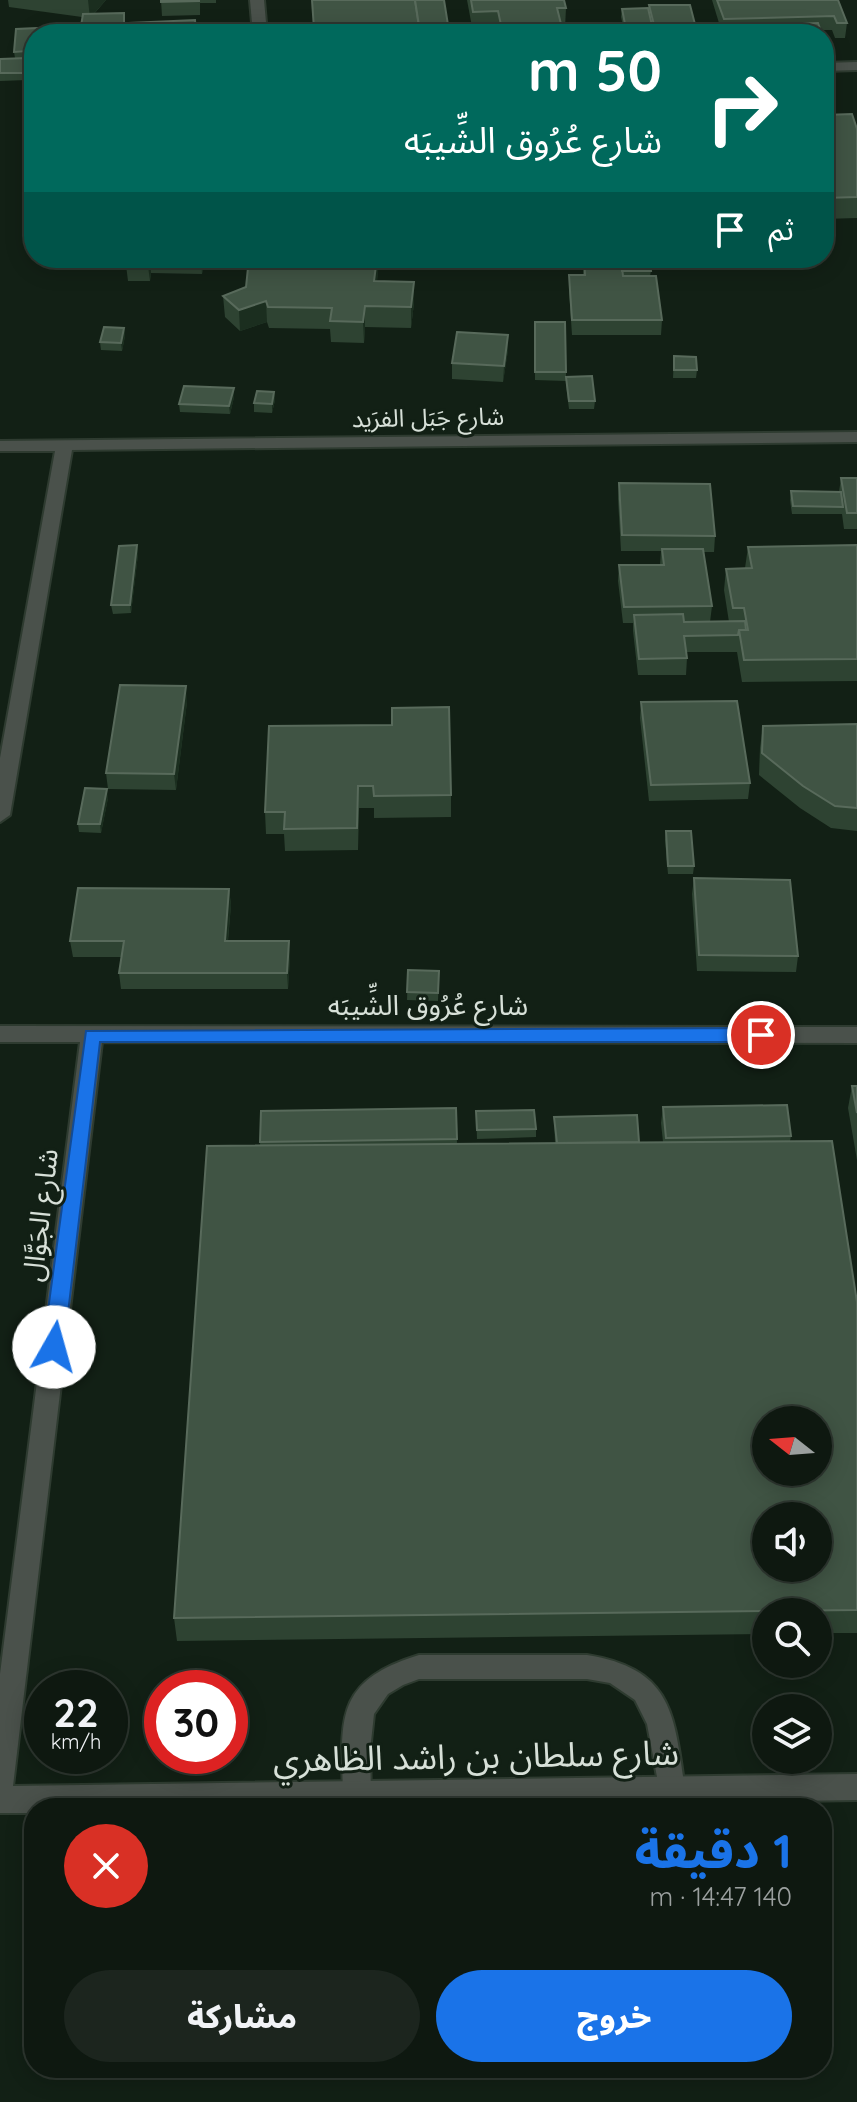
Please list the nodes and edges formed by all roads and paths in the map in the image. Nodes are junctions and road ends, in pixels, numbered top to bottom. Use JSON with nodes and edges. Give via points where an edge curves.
{"nodes":[{"id":1,"x":257,"y":0,"type":"edge"},
{"id":2,"x":259,"y":24,"type":"edge"},
{"id":3,"x":857,"y":66,"type":"edge"},
{"id":4,"x":834,"y":67,"type":"edge"},
{"id":5,"x":857,"y":437,"type":"edge"},
{"id":6,"x":64,"y":445,"type":"junction"},
{"id":7,"x":0,"y":446,"type":"edge"},
{"id":8,"x":0,"y":815,"type":"edge"},
{"id":9,"x":0,"y":1034,"type":"edge"},
{"id":10,"x":857,"y":1035,"type":"edge"},
{"id":11,"x":92,"y":1036,"type":"junction"},
{"id":12,"x":0,"y":1784,"type":"edge"},
{"id":13,"x":857,"y":1787,"type":"edge"},
{"id":14,"x":671,"y":1789,"type":"junction"},
{"id":15,"x":357,"y":1795,"type":"junction"},
{"id":16,"x":143,"y":1798,"type":"edge"},
{"id":17,"x":0,"y":1800,"type":"edge"},
{"id":18,"x":24,"y":1800,"type":"edge"}],
"edges":[{"from":1,"to":2,"type":"street"},
{"from":3,"to":4,"type":"street"},
{"from":5,"to":6,"type":"street","name":"شارع جَبَل الفرَيد"},
{"from":6,"to":7,"type":"street","name":"شارع جَبَل الفرَيد"},
{"from":6,"to":8,"type":"street"},
{"from":9,"to":11,"type":"street","name":"شارع عُرُوق الشِّيبَه"},
{"from":10,"to":11,"type":"street","name":"شارع عُرُوق الشِّيبَه"},
{"from":11,"to":12,"type":"street","name":"شارع الجَوَّال"},
{"from":13,"to":14,"type":"street","name":"شارع سلطان بن راشد الظاهري"},
{"from":14,"to":15,"type":"street","name":"شارع سلطان بن راشد الظاهري"},
{"from":14,"to":15,"type":"street","via":[[660,1718],[634,1679],[611,1668],[419,1667],[396,1672],[362,1703],[356,1724]]},
{"from":15,"to":16,"type":"street","name":"شارع سلطان بن راشد الظاهري"},
{"from":17,"to":18,"type":"street","name":"شارع سلطان بن راشد الظاهري"}]}
